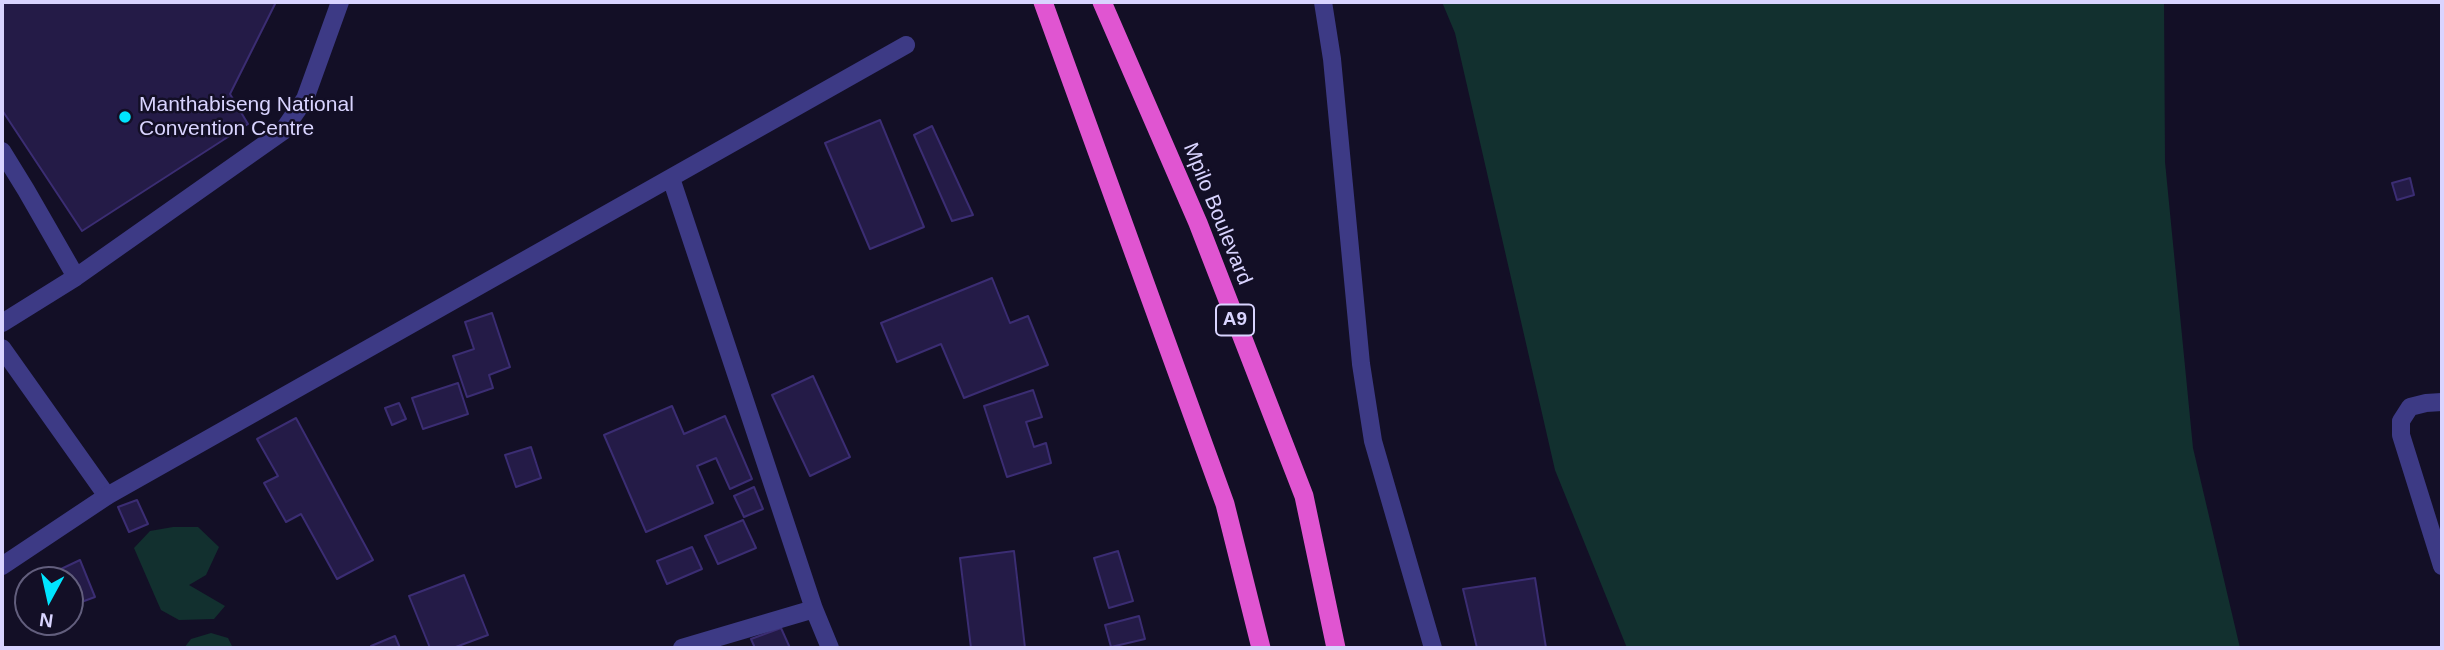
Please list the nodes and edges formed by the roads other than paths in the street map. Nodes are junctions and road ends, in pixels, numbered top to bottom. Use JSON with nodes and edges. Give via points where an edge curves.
{"nodes":[{"id":1,"x":340,"y":2,"type":"edge"},
{"id":2,"x":1043,"y":2,"type":"edge"},
{"id":3,"x":1102,"y":2,"type":"edge"},
{"id":4,"x":1323,"y":2,"type":"edge"},
{"id":5,"x":906,"y":45,"type":"dead end"},
{"id":6,"x":2,"y":151,"type":"edge"},
{"id":7,"x":671,"y":178,"type":"junction"},
{"id":8,"x":76,"y":277,"type":"junction"},
{"id":9,"x":2,"y":323,"type":"edge"},
{"id":10,"x":2,"y":348,"type":"edge"},
{"id":11,"x":2442,"y":402,"type":"edge"},
{"id":12,"x":107,"y":496,"type":"junction"},
{"id":13,"x":2,"y":566,"type":"edge"},
{"id":14,"x":2442,"y":566,"type":"edge"},
{"id":15,"x":814,"y":609,"type":"junction"},
{"id":16,"x":682,"y":648,"type":"edge"},
{"id":17,"x":830,"y":648,"type":"edge"},
{"id":18,"x":1261,"y":648,"type":"edge"},
{"id":19,"x":1336,"y":648,"type":"edge"},
{"id":20,"x":1433,"y":648,"type":"edge"}],
"edges":[{"from":1,"to":8,"type":"street","via":[[304,99],[282,132]]},
{"from":2,"to":18,"type":"highway","via":[[1225,504]]},
{"from":3,"to":19,"type":"highway","name":"Mpilo Boulevard","number":"A9","via":[[1198,223],[1304,496]]},
{"from":4,"to":20,"type":"street","via":[[1373,441]]},
{"from":5,"to":7,"type":"street"},
{"from":6,"to":8,"type":"street"},
{"from":7,"to":12,"type":"street"},
{"from":7,"to":15,"type":"street"},
{"from":8,"to":9,"type":"street"},
{"from":10,"to":12,"type":"street"},
{"from":11,"to":14,"type":"street","via":[[2410,407],[2401,421],[2401,435]]},
{"from":12,"to":13,"type":"street"},
{"from":15,"to":16,"type":"street"},
{"from":15,"to":17,"type":"street"}]}
